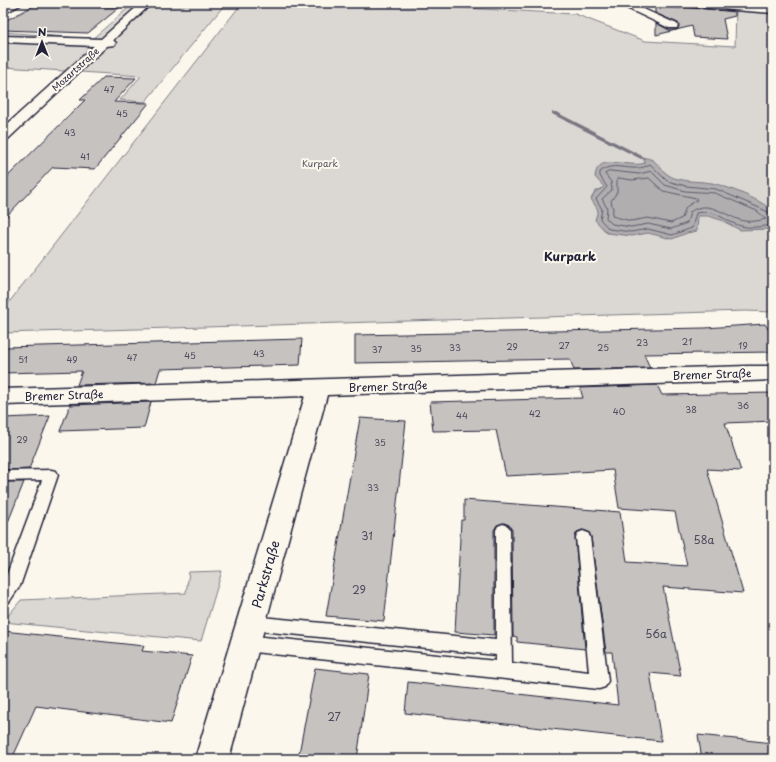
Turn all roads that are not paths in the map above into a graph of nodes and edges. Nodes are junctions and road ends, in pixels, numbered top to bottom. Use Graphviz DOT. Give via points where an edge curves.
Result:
graph roads {
  1 [pos="19,3"];
  2 [pos="147,3"];
  3 [pos="621,3"];
  4 [pos="682,3"];
  5 [pos="703,4"];
  6 [pos="773,10"];
  7 [pos="3,11"];
  8 [pos="673,26"];
  9 [pos="3,39"];
  10 [pos="109,43"];
  11 [pos="3,136"];
  12 [pos="773,374"];
  13 [pos="318,388"];
  14 [pos="3,397"];
  15 [pos="3,476"];
  16 [pos="503,530"];
  17 [pos="584,537"];
  18 [pos="3,597"];
  19 [pos="248,633"];
  20 [pos="504,648"];
  21 [pos="504,670"];
  22 [pos="212,759"];
  1 -- 7 [label="street"];
  2 -- 10 [label="street, Mozartstraße"];
  3 -- 8 [label="street"];
  4 -- 5 [label="street"];
  5 -- 6 [label="street"];
  9 -- 10 [label="street"];
  10 -- 11 [label="street, Mozartstraße"];
  12 -- 13 [label="street, Bremer Straße" via="740,373"];
  13 -- 14 [label="street, Bremer Straße"];
  13 -- 19 [label="street, Parkstraße"];
  15 -- 18 [label="lane" via="51,475 12,586"];
  16 -- 20 [label="lane"];
  17 -- 21 [label="lane" via="599,681"];
  19 -- 20 [label="lane"];
  19 -- 21 [label="lane"];
  19 -- 22 [label="street, Parkstraße"];
  20 -- 21 [label="lane"];
}
